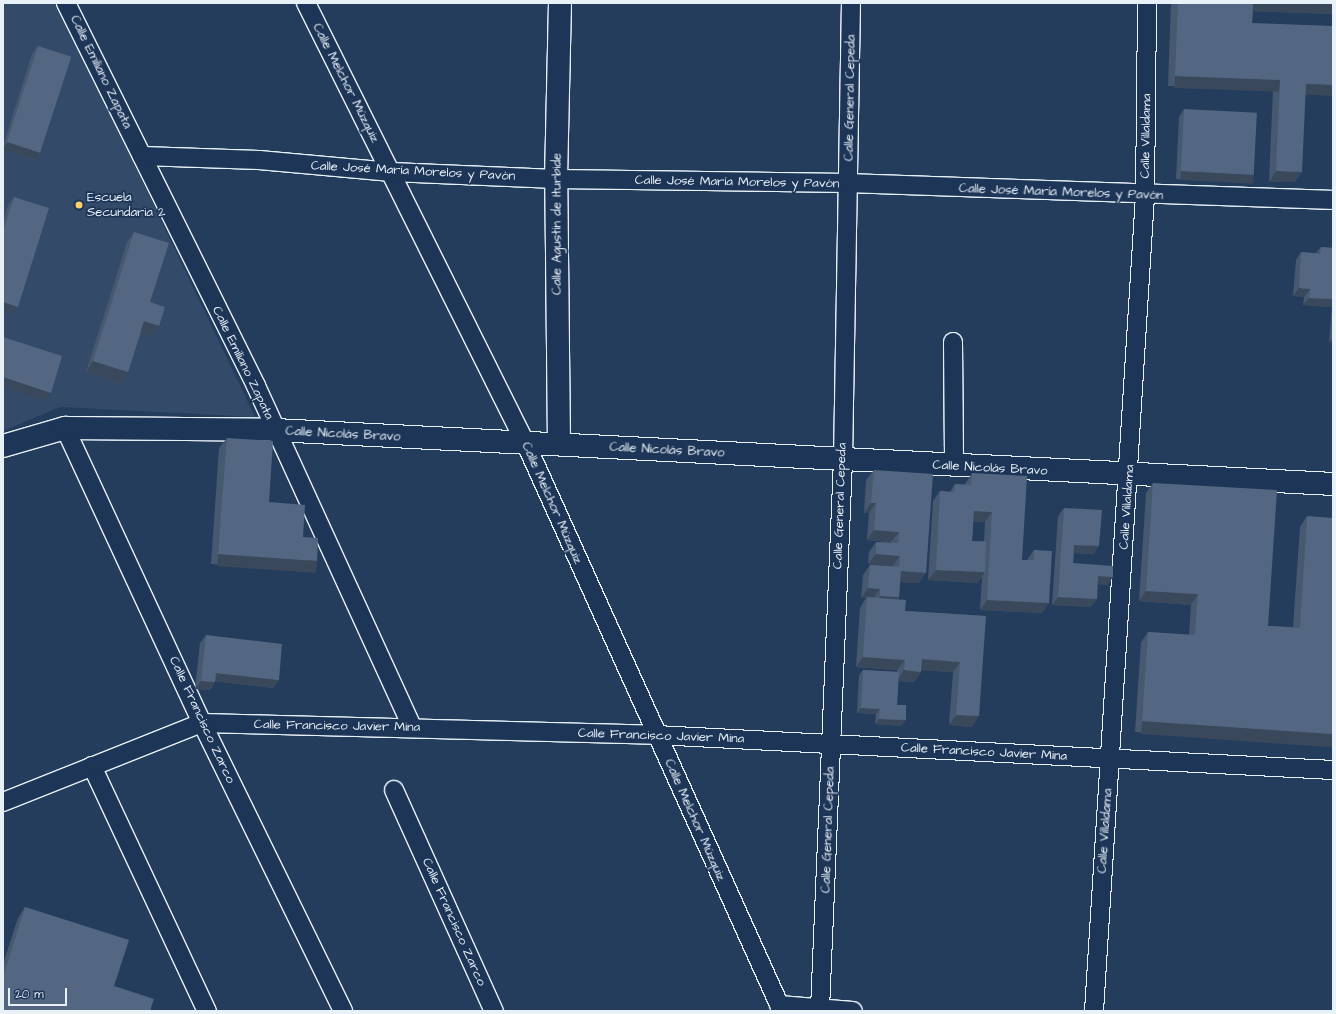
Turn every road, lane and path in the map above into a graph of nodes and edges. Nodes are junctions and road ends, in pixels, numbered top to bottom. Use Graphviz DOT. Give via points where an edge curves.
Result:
graph roads {
  1 [pos="66,3"];
  2 [pos="306,3"];
  3 [pos="560,3"];
  4 [pos="851,3"];
  5 [pos="1147,3"];
  6 [pos="142,156"];
  7 [pos="391,172"];
  8 [pos="556,179"];
  9 [pos="848,183"];
  10 [pos="1146,196"];
  11 [pos="1333,200"];
  12 [pos="953,342"];
  13 [pos="65,428"];
  14 [pos="275,430"];
  15 [pos="526,444"];
  16 [pos="559,444"];
  17 [pos="3,446"];
  18 [pos="842,460"];
  19 [pos="954,466"];
  20 [pos="1129,474"];
  21 [pos="1333,484"];
  22 [pos="202,723"];
  23 [pos="412,727"];
  24 [pos="656,735"];
  25 [pos="831,743"];
  26 [pos="1110,759"];
  27 [pos="92,766"];
  28 [pos="1333,770"];
  29 [pos="394,790"];
  30 [pos="3,802"];
  31 [pos="780,1008"];
  32 [pos="820,1009"];
  33 [pos="207,1011"];
  34 [pos="343,1011"];
  35 [pos="494,1011"];
  36 [pos="853,1011"];
  37 [pos="1094,1011"];
  1 -- 6 [label="street, Calle Emiliano Zapata"];
  2 -- 7 [label="street, Calle Melchor Múzquiz"];
  3 -- 8 [label="street, Calle Agustín de Iturbide"];
  4 -- 9 [label="street, Calle General Cepeda"];
  5 -- 10 [label="street, Calle Villaldama"];
  6 -- 7 [label="street, Calle José María Morelos y Pavón" via="258,160"];
  6 -- 14 [label="street, Calle Emiliano Zapata"];
  7 -- 8 [label="street, Calle José María Morelos y Pavón"];
  7 -- 15 [label="street, Calle Melchor Múzquiz"];
  8 -- 9 [label="street, Calle José María Morelos y Pavón"];
  8 -- 16 [label="street, Calle Agustín de Iturbide"];
  9 -- 10 [label="street, Calle José María Morelos y Pavón"];
  9 -- 18 [label="street, Calle General Cepeda"];
  10 -- 11 [label="street, Calle José María Morelos y Pavón"];
  10 -- 20 [label="street, Calle Villaldama"];
  12 -- 19 [label="street"];
  13 -- 14 [label="street, Calle Nicolás Bravo"];
  13 -- 17 [label="street, Calle Nicolás Bravo"];
  13 -- 22 [label="street, Calle Francisco Zarco"];
  14 -- 15 [label="street, Calle Nicolás Bravo"];
  14 -- 23 [label="street, Calle Emiliano Zapata"];
  15 -- 16 [label="street, Calle Nicolás Bravo"];
  15 -- 24 [label="street, Calle Melchor Múzquiz"];
  16 -- 18 [label="street, Calle Nicolás Bravo"];
  18 -- 19 [label="street, Calle Nicolás Bravo"];
  18 -- 25 [label="street, Calle General Cepeda"];
  19 -- 20 [label="street, Calle Nicolás Bravo"];
  20 -- 21 [label="street, Calle Nicolás Bravo"];
  20 -- 26 [label="street, Calle Villaldama"];
  22 -- 23 [label="street, Calle Francisco Javier Mina"];
  22 -- 27 [label="street, Calle Francisco Javier Mina"];
  22 -- 34 [label="street, Calle Francisco Zarco"];
  23 -- 24 [label="street, Calle Francisco Javier Mina"];
  24 -- 25 [label="street, Calle Francisco Javier Mina"];
  24 -- 31 [label="street, Calle Melchor Múzquiz"];
  25 -- 26 [label="street, Calle Francisco Javier Mina"];
  25 -- 32 [label="street, Calle General Cepeda"];
  26 -- 28 [label="street, Calle Francisco Javier Mina"];
  26 -- 37 [label="street, Calle Villaldama"];
  27 -- 30 [label="street, Calle Francisco Javier Mina"];
  27 -- 33 [label="street"];
  29 -- 35 [label="street, Calle Francisco Zarco"];
  31 -- 32 [label="street"];
  32 -- 36 [label="street"];
}
